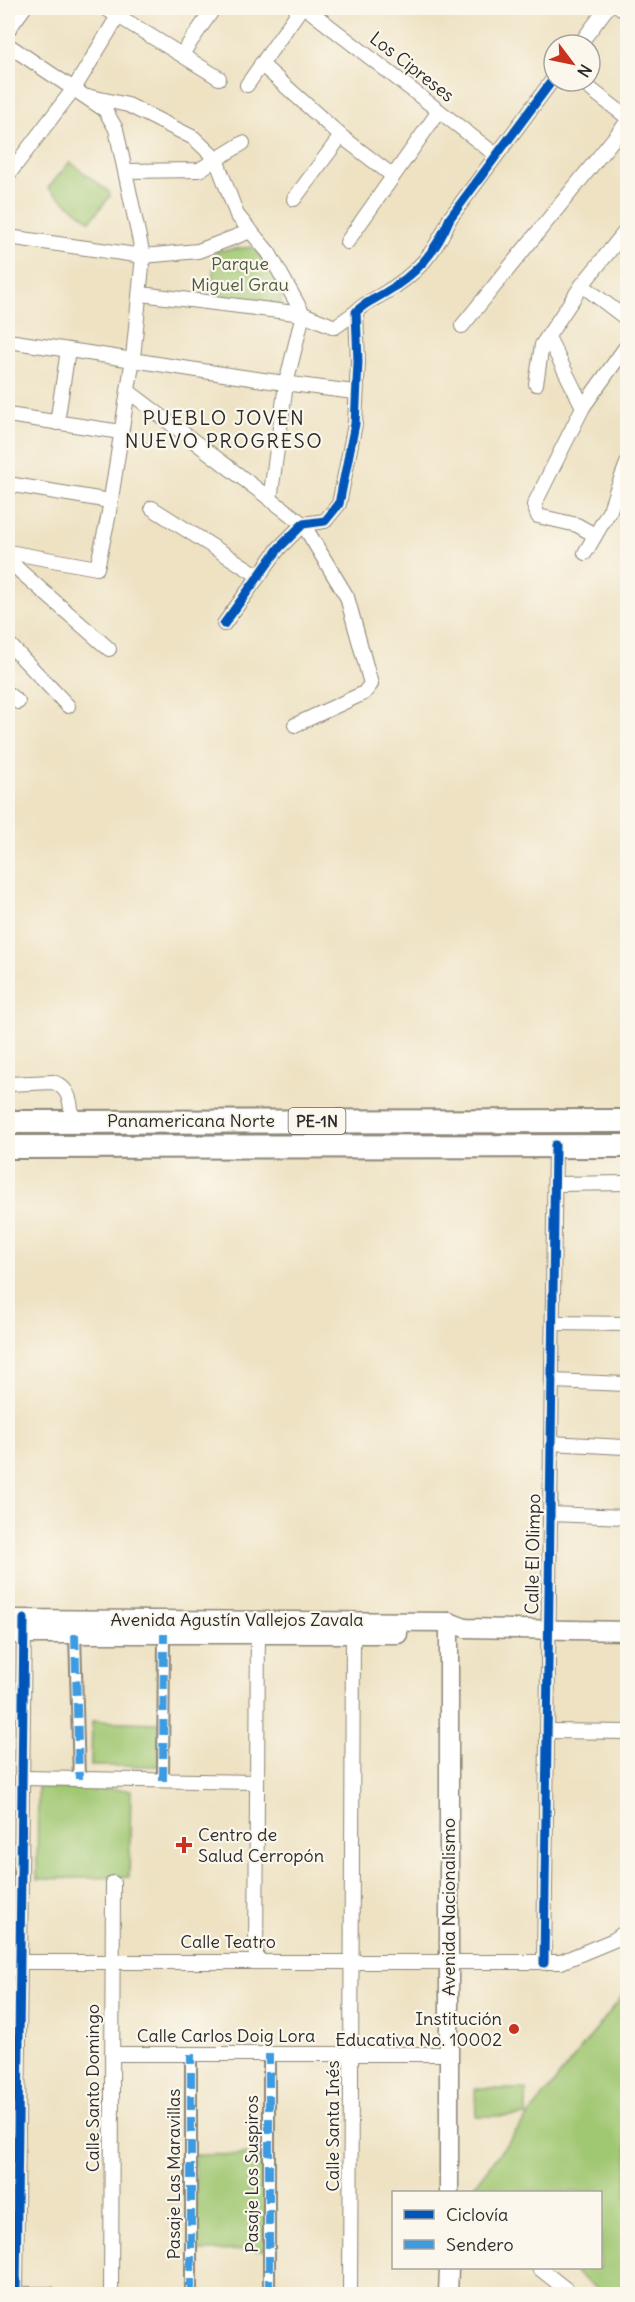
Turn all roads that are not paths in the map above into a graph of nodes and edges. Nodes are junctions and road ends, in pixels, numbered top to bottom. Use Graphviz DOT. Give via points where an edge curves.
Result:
graph roads {
  1 [pos="24,8"];
  2 [pos="105,8"];
  3 [pos="214,8"];
  4 [pos="301,8"];
  5 [pos="306,8"];
  6 [pos="607,8"];
  7 [pos="621,8"];
  8 [pos="121,12"];
  9 [pos="627,13"];
  10 [pos="8,30"];
  11 [pos="588,33"];
  12 [pos="8,45"];
  13 [pos="182,54"];
  14 [pos="261,64"];
  15 [pos="219,78"];
  16 [pos="247,85"];
  17 [pos="81,92"];
  18 [pos="543,93"];
  19 [pos="595,93"];
  20 [pos="439,111"];
  21 [pos="627,119"];
  22 [pos="341,136"];
  23 [pos="243,143"];
  24 [pos="496,155"];
  25 [pos="216,159"];
  26 [pos="125,171"];
  27 [pos="8,174"];
  28 [pos="393,176"];
  29 [pos="294,200"];
  30 [pos="627,228"];
  31 [pos="251,231"];
  32 [pos="8,237"];
  33 [pos="347,242"];
  34 [pos="143,256"];
  35 [pos="582,285"];
  36 [pos="141,294"];
  37 [pos="356,312"];
  38 [pos="303,314"];
  39 [pos="627,320"];
  40 [pos="462,326"];
  41 [pos="548,337"];
  42 [pos="8,342"];
  43 [pos="627,344"];
  44 [pos="68,350"];
  45 [pos="133,358"];
  46 [pos="286,384"];
  47 [pos="536,384"];
  48 [pos="128,391"];
  49 [pos="355,392"];
  50 [pos="583,407"];
  51 [pos="8,415"];
  52 [pos="57,423"];
  53 [pos="122,432"];
  54 [pos="627,461"];
  55 [pos="8,484"];
  56 [pos="622,492"];
  57 [pos="270,500"];
  58 [pos="110,501"];
  59 [pos="152,508"];
  60 [pos="303,524"];
  61 [pos="593,534"];
  62 [pos="8,552"];
  63 [pos="585,553"];
  64 [pos="259,576"];
  65 [pos="224,624"];
  66 [pos="8,643"];
  67 [pos="109,649"];
  68 [pos="68,706"];
  69 [pos="295,726"];
  70 [pos="8,1084"];
  71 [pos="627,1120"];
  72 [pos="8,1122"];
  73 [pos="72,1122"];
  74 [pos="555,1145"];
  75 [pos="627,1146"];
  76 [pos="8,1147"];
  77 [pos="627,1183"];
  78 [pos="555,1184"];
  79 [pos="553,1323"];
  80 [pos="627,1324"];
  81 [pos="552,1381"];
  82 [pos="626,1384"];
  83 [pos="551,1443"];
  84 [pos="624,1447"];
  85 [pos="550,1514"];
  86 [pos="625,1517"];
  87 [pos="16,1627"];
  88 [pos="258,1627"];
  89 [pos="454,1628"];
  90 [pos="549,1629"];
  91 [pos="627,1631"];
  92 [pos="75,1634"];
  93 [pos="164,1634"];
  94 [pos="353,1634"];
  95 [pos="548,1731"];
  96 [pos="627,1732"];
  97 [pos="22,1778"];
  98 [pos="79,1779"];
  99 [pos="163,1781"];
  100 [pos="256,1782"];
  101 [pos="113,1883"];
  102 [pos="627,1930"];
  103 [pos="112,1960"];
  104 [pos="14,1961"];
  105 [pos="256,1961"];
  106 [pos="351,1961"];
  107 [pos="449,1962"];
  108 [pos="544,1963"];
  109 [pos="112,2054"];
  110 [pos="191,2054"];
  111 [pos="269,2054"];
  112 [pos="449,2054"];
  113 [pos="351,2055"];
  114 [pos="13,2059"];
  115 [pos="12,2151"];
  116 [pos="449,2191"];
  117 [pos="448,2269"];
  118 [pos="540,2269"];
  119 [pos="15,2294"];
  120 [pos="50,2295"];
  121 [pos="111,2295"];
  122 [pos="191,2295"];
  123 [pos="269,2295"];
  124 [pos="350,2295"];
  125 [pos="448,2295"];
  126 [pos="572,2295"];
  1 -- 10 [label="street"];
  2 -- 8 [label="street"];
  3 -- 13 [label="street"];
  4 -- 14 [label="street"];
  5 -- 20 [label="street, Los Cipreses"];
  6 -- 11 [label="street"];
  7 -- 9 [label="street"];
  8 -- 13 [label="street"];
  8 -- 17 [label="street"];
  12 -- 17 [label="street"];
  13 -- 15 [label="street"];
  14 -- 16 [label="street"];
  14 -- 22 [label="street"];
  17 -- 25 [label="street" via="128,105 194,138"];
  17 -- 26 [label="street" via="105,110 116,129"];
  17 -- 27 [label="street"];
  18 -- 24 [label="street"];
  19 -- 21 [label="street"];
  20 -- 24 [label="street, Los Cipreses"];
  20 -- 28 [label="street"];
  21 -- 40 [label="street"];
  22 -- 28 [label="street"];
  22 -- 29 [label="street"];
  23 -- 25 [label="street"];
  24 -- 37 [label="street" via="450,218 425,263 408,278 363,303"];
  25 -- 26 [label="street" via="199,170"];
  25 -- 31 [label="street" via="237,214"];
  26 -- 34 [label="street"];
  28 -- 33 [label="street"];
  30 -- 35 [label="street"];
  31 -- 34 [label="street" via="198,251"];
  31 -- 38 [label="street" via="269,253"];
  32 -- 34 [label="street"];
  34 -- 36 [label="street"];
  35 -- 39 [label="street"];
  35 -- 41 [label="street"];
  36 -- 38 [label="street"];
  36 -- 45 [label="street"];
  37 -- 38 [label="street" via="335,327"];
  37 -- 49 [label="street"];
  38 -- 46 [label="street"];
  41 -- 47 [label="street" via="542,345"];
  41 -- 50 [label="street"];
  42 -- 44 [label="street"];
  43 -- 50 [label="street"];
  44 -- 45 [label="street"];
  44 -- 52 [label="street"];
  45 -- 46 [label="street"];
  45 -- 48 [label="street"];
  46 -- 49 [label="street"];
  46 -- 57 [label="street"];
  48 -- 53 [label="street"];
  48 -- 57 [label="street"];
  49 -- 60 [label="street" via="355,424 339,504 325,521"];
  50 -- 61 [label="street" via="534,509 538,516 577,525"];
  51 -- 52 [label="street"];
  52 -- 53 [label="street"];
  53 -- 58 [label="street"];
  54 -- 56 [label="street"];
  55 -- 58 [label="street"];
  56 -- 61 [label="street"];
  57 -- 60 [label="street"];
  58 -- 62 [label="street" via="97,568"];
  59 -- 64 [label="street"];
  60 -- 64 [label="street"];
  60 -- 69 [label="street" via="347,597 371,684 364,693"];
  61 -- 63 [label="street"];
  62 -- 67 [label="street" via="10,561 21,572"];
  64 -- 65 [label="street"];
  66 -- 68 [label="street"];
  70 -- 73 [label="street" via="60,1084 69,1095"];
  71 -- 73 [label="highway, Panamericana Norte / PE-1N"];
  72 -- 73 [label="highway, Panamericana Norte / PE-1N"];
  74 -- 75 [label="highway, Panamericana Norte / PE-1N"];
  74 -- 76 [label="highway, Panamericana Norte / PE-1N"];
  74 -- 78 [label="street, Calle El Olimpo"];
  77 -- 78 [label="street"];
  78 -- 79 [label="street, Calle El Olimpo"];
  79 -- 80 [label="street"];
  79 -- 81 [label="street, Calle El Olimpo"];
  81 -- 82 [label="street"];
  81 -- 83 [label="street, Calle El Olimpo"];
  83 -- 84 [label="street"];
  83 -- 85 [label="street, Calle El Olimpo"];
  85 -- 86 [label="street"];
  85 -- 90 [label="street, Calle El Olimpo"];
  87 -- 88 [label="street, Avenida Agustín Vallejos Zavala"];
  87 -- 92 [label="street, Avenida Agustín Vallejos Zavala"];
  87 -- 97 [label="street"];
  88 -- 89 [label="street, Avenida Agustín Vallejos Zavala"];
  88 -- 93 [label="street, Avenida Agustín Vallejos Zavala"];
  88 -- 94 [label="street, Avenida Agustín Vallejos Zavala"];
  88 -- 100 [label="street"];
  89 -- 90 [label="street, Avenida Agustín Vallejos Zavala"];
  89 -- 94 [label="street, Avenida Agustín Vallejos Zavala"];
  89 -- 107 [label="street, Avenida Nacionalismo"];
  90 -- 91 [label="street, Avenida Agustín Vallejos Zavala"];
  90 -- 95 [label="street, Calle El Olimpo"];
  92 -- 93 [label="street, Avenida Agustín Vallejos Zavala"];
  92 -- 98 [label="street"];
  93 -- 99 [label="street"];
  94 -- 106 [label="street, Calle Santa Inés"];
  95 -- 96 [label="street"];
  95 -- 108 [label="street, Calle El Olimpo"];
  97 -- 98 [label="street"];
  97 -- 104 [label="street"];
  98 -- 99 [label="street"];
  99 -- 100 [label="street"];
  100 -- 105 [label="street"];
  101 -- 103 [label="street, Calle Santo Domingo"];
  102 -- 108 [label="street, Calle Teatro" via="614,1940 561,1962"];
  103 -- 104 [label="street, Calle Teatro"];
  103 -- 105 [label="street, Calle Teatro"];
  103 -- 109 [label="street, Calle Santo Domingo"];
  104 -- 114 [label="street"];
  105 -- 106 [label="street, Calle Teatro"];
  106 -- 107 [label="street, Calle Teatro"];
  106 -- 113 [label="street, Calle Santa Inés"];
  107 -- 108 [label="street, Calle Teatro"];
  107 -- 112 [label="street, Avenida Nacionalismo"];
  109 -- 110 [label="street, Calle Carlos Doig Lora"];
  109 -- 121 [label="street, Calle Santo Domingo"];
  110 -- 111 [label="street, Calle Carlos Doig Lora"];
  110 -- 122 [label="street, Pasaje Las Maravillas"];
  111 -- 113 [label="street, Calle Carlos Doig Lora"];
  111 -- 123 [label="street, Pasaje Los Suspiros"];
  112 -- 113 [label="street, Calle Carlos Doig Lora"];
  112 -- 116 [label="street, Avenida Nacionalismo"];
  113 -- 124 [label="street, Calle Santa Inés"];
  114 -- 115 [label="street"];
  115 -- 119 [label="street"];
  117 -- 125 [label="street"];
  118 -- 126 [label="street"];
  119 -- 120 [label="street"];
}
